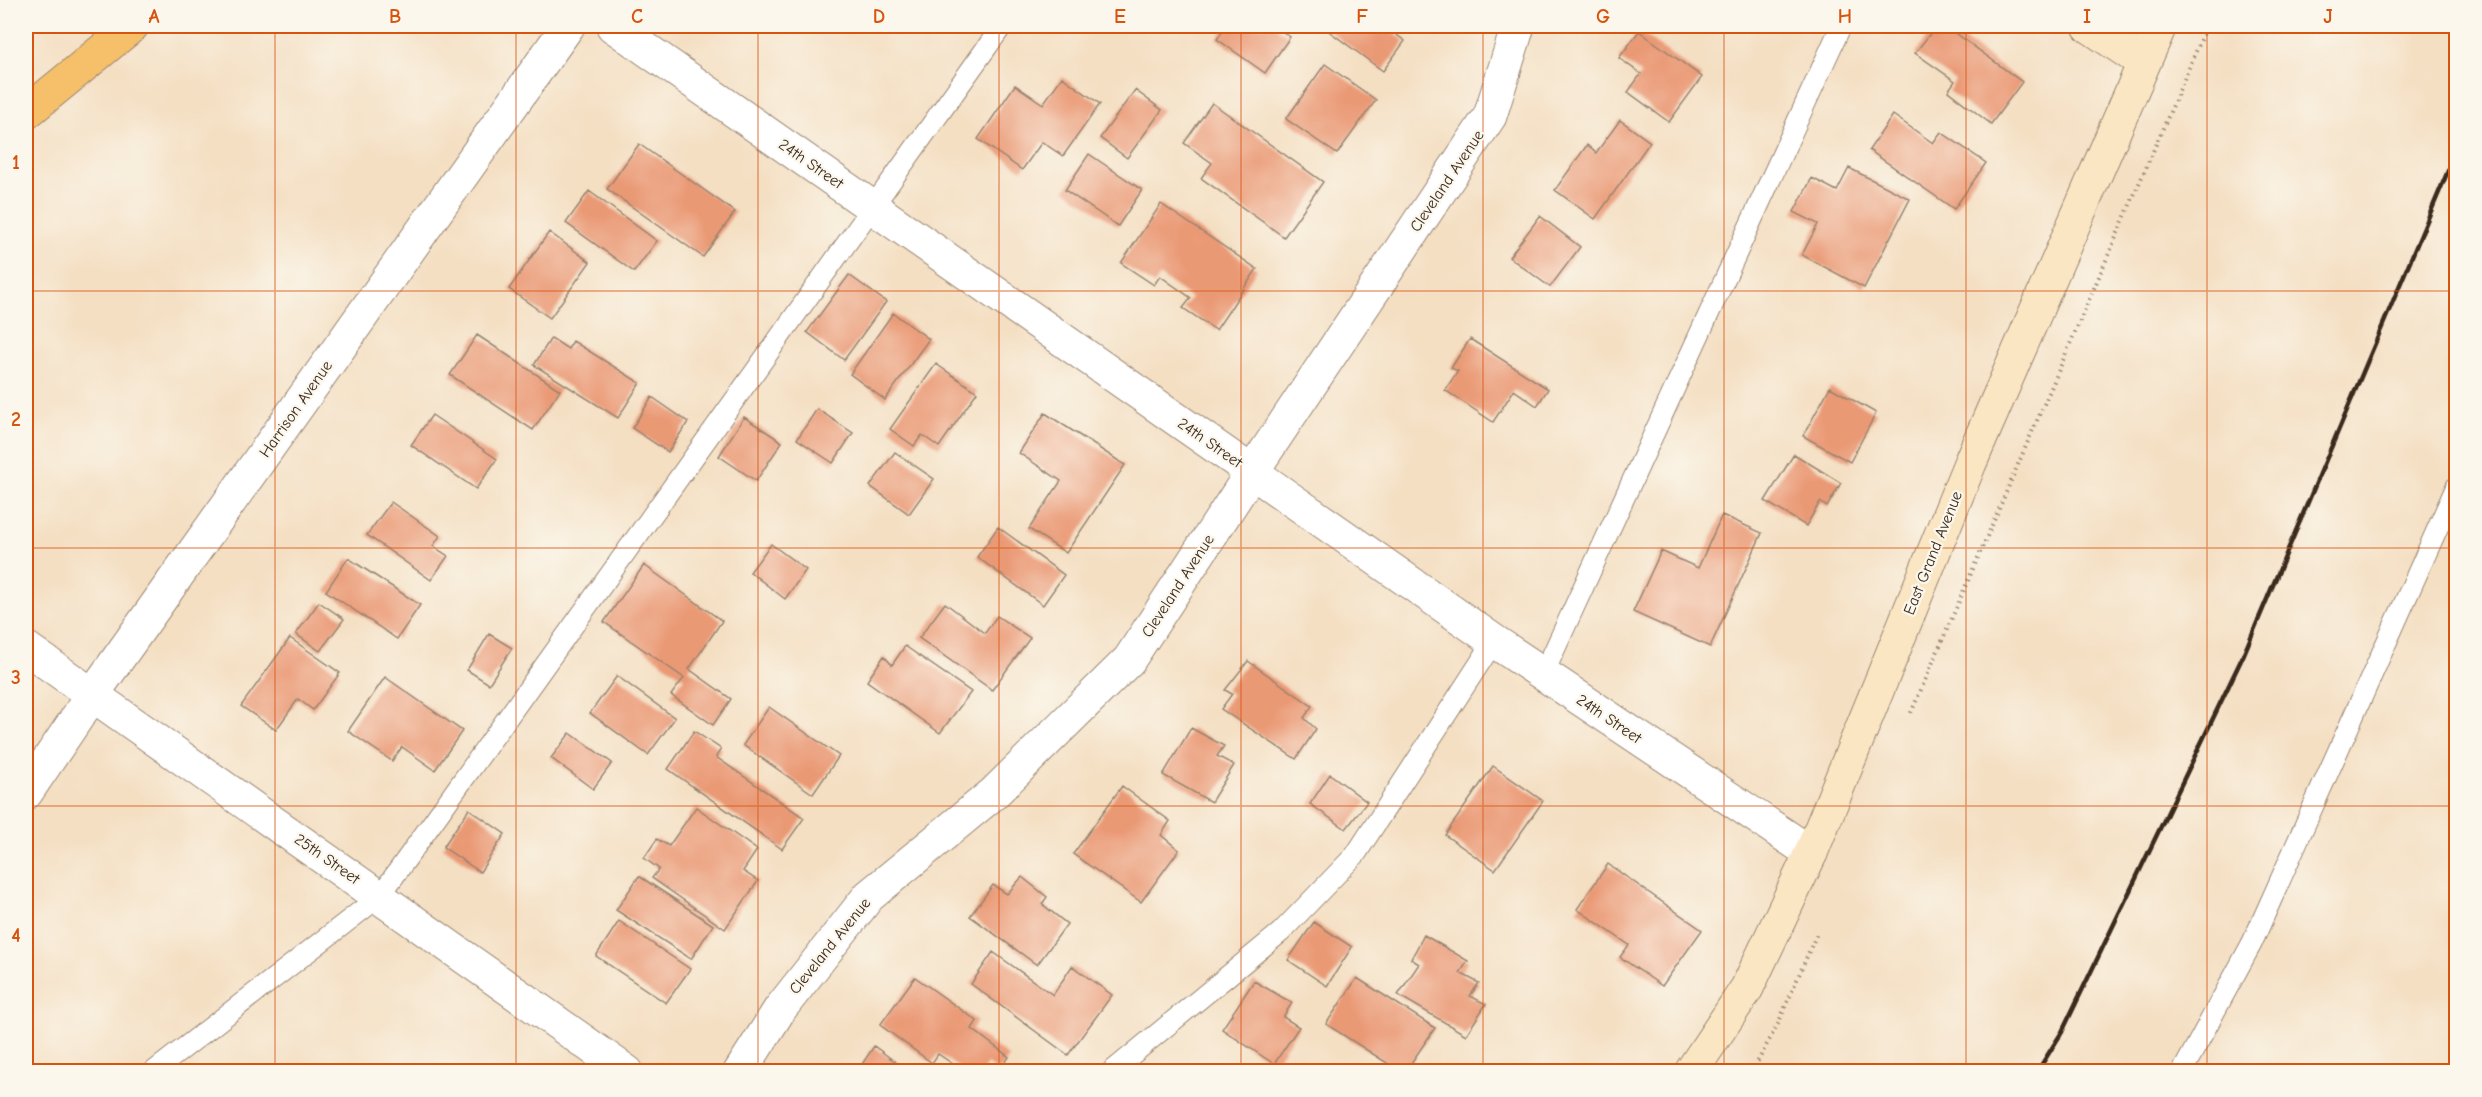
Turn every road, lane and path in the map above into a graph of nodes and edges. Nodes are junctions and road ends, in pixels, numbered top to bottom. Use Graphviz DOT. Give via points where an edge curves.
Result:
graph roads {
  1 [pos="132,26"];
  2 [pos="568,26"];
  3 [pos="613,26"];
  4 [pos="1002,26"];
  5 [pos="1518,26"];
  6 [pos="1841,26"];
  7 [pos="2089,26"];
  8 [pos="2160,26"];
  9 [pos="2207,26"];
  10 [pos="2144,63"];
  11 [pos="76,72"];
  12 [pos="26,114"];
  13 [pos="26,137"];
  14 [pos="872,206"];
  15 [pos="1252,472"];
  16 [pos="2457,487"];
  17 [pos="1494,641"];
  18 [pos="26,648"];
  19 [pos="1543,675"];
  20 [pos="93,694"];
  21 [pos="1910,716"];
  22 [pos="26,793"];
  23 [pos="1810,853"];
  24 [pos="380,896"];
  25 [pos="1820,925"];
  26 [pos="153,1071"];
  27 [pos="627,1071"];
  28 [pos="740,1071"];
  29 [pos="1112,1071"];
  30 [pos="1691,1071"];
  31 [pos="1752,1071"];
  32 [pos="2182,1071"];
  1 -- 11 [label="highway"];
  2 -- 20 [label="street, Harrison Avenue"];
  3 -- 14 [label="street, 24th Street"];
  4 -- 14 [label="lane"];
  5 -- 15 [label="street, Cleveland Avenue" via="1490,116"];
  6 -- 19 [label="lane"];
  7 -- 10 [label="main road"];
  8 -- 10 [label="main road, East Grand Avenue"];
  9 -- 21 [label="path"];
  10 -- 23 [label="main road, East Grand Avenue" via="1970,463"];
  11 -- 12 [label="highway"];
  11 -- 13 [label="highway"];
  14 -- 15 [label="street, 24th Street"];
  14 -- 24 [label="lane"];
  15 -- 17 [label="street, 24th Street"];
  15 -- 28 [label="street, Cleveland Avenue" via="1130,660 994,793 869,896 780,1009"];
  16 -- 32 [label="lane" via="2252,943"];
  17 -- 19 [label="street, 24th Street"];
  17 -- 29 [label="lane" via="1356,854 1281,932"];
  18 -- 20 [label="street, 25th Street"];
  19 -- 23 [label="street, 24th Street"];
  20 -- 22 [label="street, Harrison Avenue"];
  20 -- 24 [label="street, 25th Street"];
  23 -- 30 [label="main road, East Grand Avenue" via="1748,988"];
  24 -- 26 [label="lane"];
  24 -- 27 [label="street, 25th Street"];
  25 -- 31 [label="path" via="1778,1024"];
}
